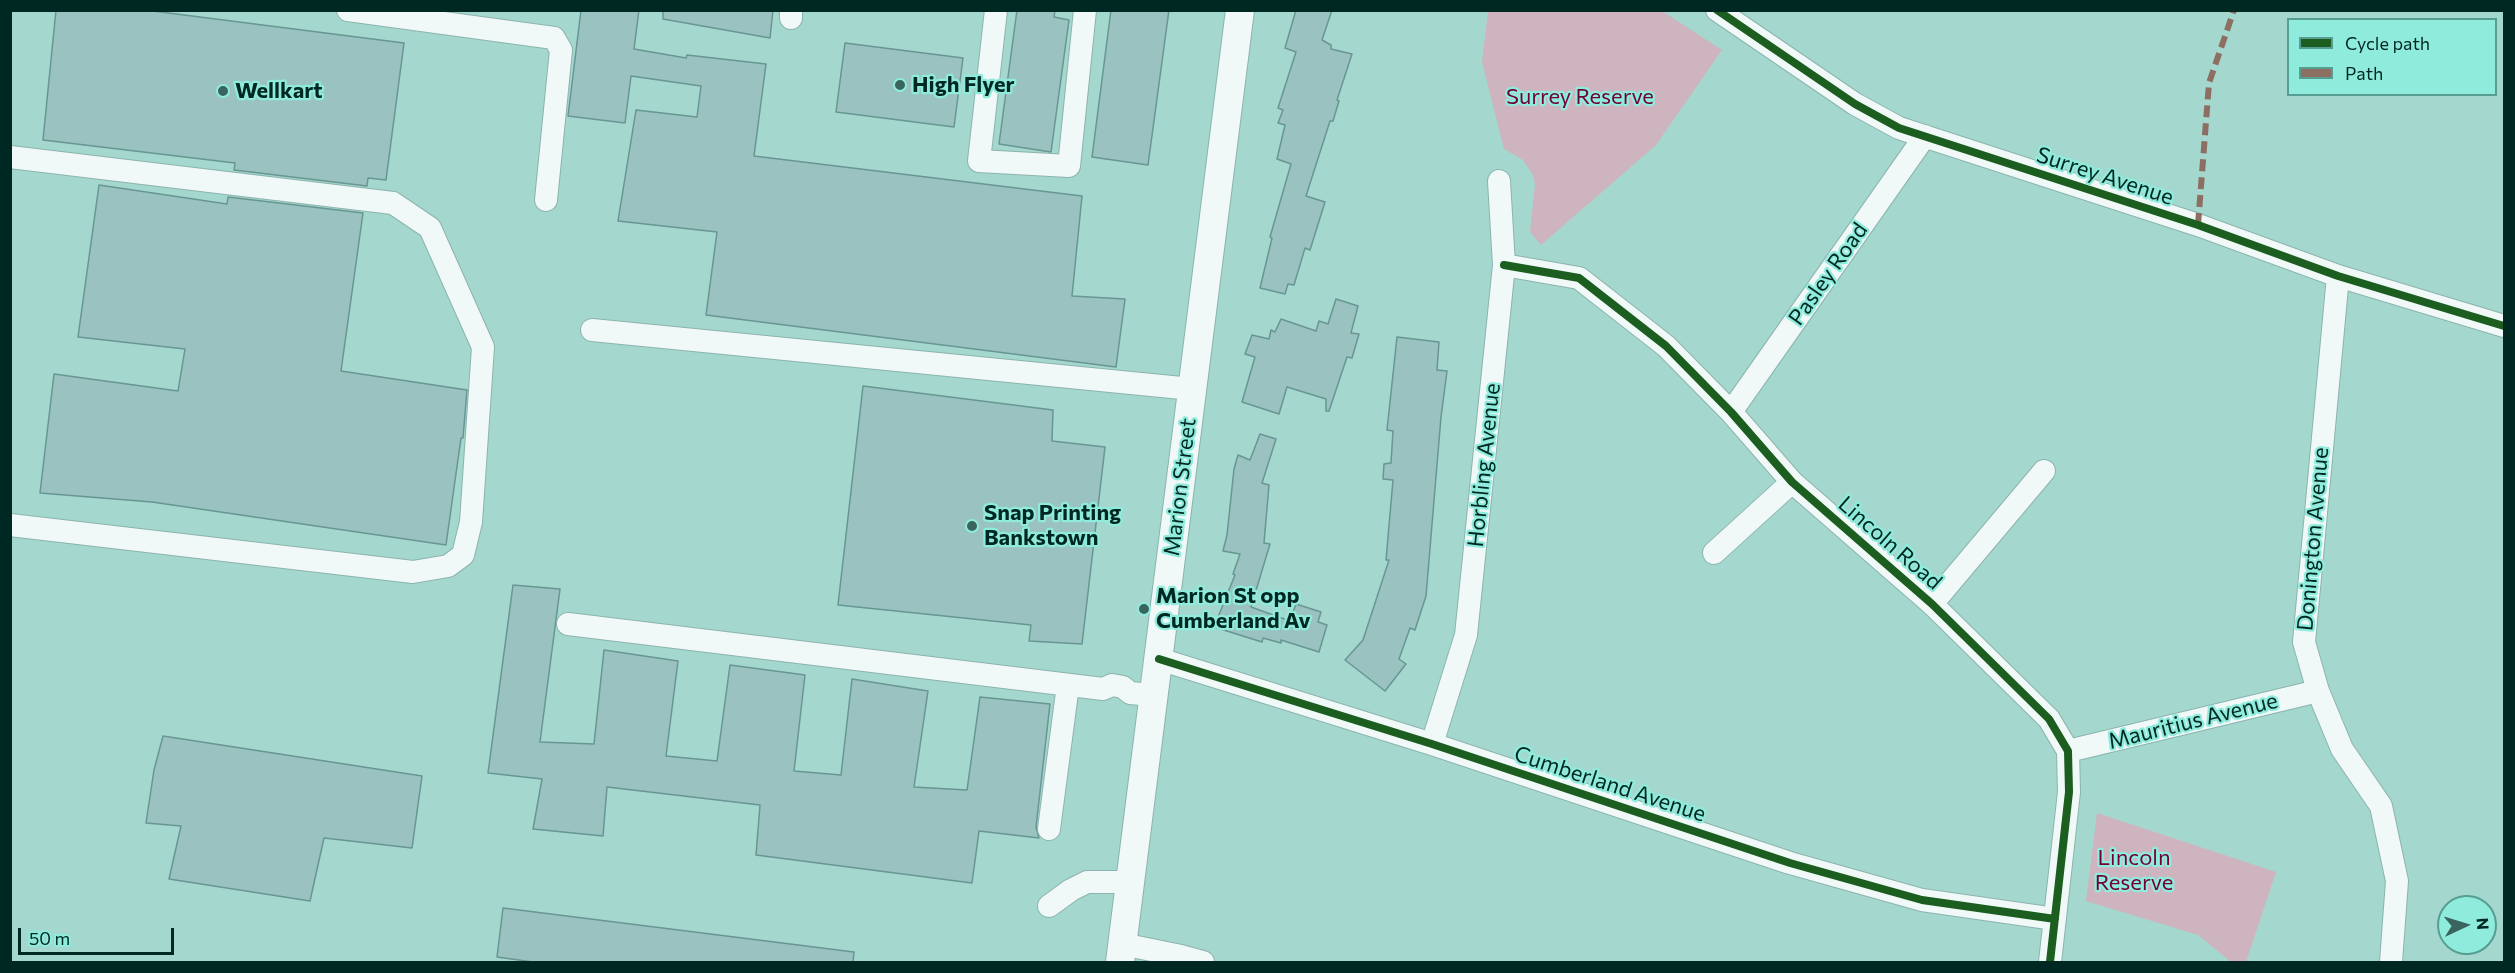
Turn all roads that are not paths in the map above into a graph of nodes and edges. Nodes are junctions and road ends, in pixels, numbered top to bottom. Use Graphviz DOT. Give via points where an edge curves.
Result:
graph roads {
  1 [pos="348,10"];
  2 [pos="996,10"];
  3 [pos="1085,10"];
  4 [pos="1239,10"];
  5 [pos="1717,10"];
  6 [pos="1925,136"];
  7 [pos="10,157"];
  8 [pos="1498,181"];
  9 [pos="546,201"];
  10 [pos="1504,265"];
  11 [pos="2338,276"];
  12 [pos="2505,326"];
  13 [pos="592,330"];
  14 [pos="1192,389"];
  15 [pos="1731,412"];
  16 [pos="2044,471"];
  17 [pos="1792,482"];
  18 [pos="10,525"];
  19 [pos="1714,553"];
  20 [pos="1932,604"];
  21 [pos="568,624"];
  22 [pos="1159,659"];
  23 [pos="1068,685"];
  24 [pos="2318,691"];
  25 [pos="1142,694"];
  26 [pos="1432,744"];
  27 [pos="2068,751"];
  28 [pos="1049,829"];
  29 [pos="1129,882"];
  30 [pos="1049,906"];
  31 [pos="2055,919"];
  32 [pos="1121,953"];
  33 [pos="1203,963"];
  34 [pos="2050,963"];
  35 [pos="2391,963"];
  1 -- 9 [label="street" via="554,38 561,50"];
  2 -- 3 [label="street" via="979,161 1069,166"];
  4 -- 14 [label="main road, Marion Street"];
  5 -- 6 [label="street, Surrey Avenue" via="1855,104 1899,128"];
  6 -- 11 [label="street, Surrey Avenue" via="2198,225"];
  6 -- 15 [label="street, Pasley Road"];
  7 -- 18 [label="street" via="393,203 430,228 483,347 471,522 463,555 448,566 413,572"];
  8 -- 10 [label="street, Horbling Avenue"];
  10 -- 15 [label="street, Lincoln Road" via="1579,278 1666,346"];
  10 -- 26 [label="street, Horbling Avenue" via="1466,635"];
  11 -- 12 [label="street, Surrey Avenue"];
  11 -- 24 [label="street, Donington Avenue" via="2304,642"];
  13 -- 14 [label="street"];
  14 -- 22 [label="main road, Marion Street"];
  15 -- 17 [label="street, Lincoln Road"];
  16 -- 20 [label="street"];
  17 -- 19 [label="street"];
  17 -- 20 [label="street, Lincoln Road"];
  20 -- 27 [label="street, Lincoln Road" via="2049,719"];
  21 -- 23 [label="street"];
  22 -- 25 [label="main road, Marion Street"];
  22 -- 26 [label="street, Cumberland Avenue"];
  23 -- 25 [label="street" via="1103,689 1112,685"];
  23 -- 28 [label="street"];
  24 -- 27 [label="street, Mauritius Avenue"];
  24 -- 35 [label="street, Donington Avenue" via="2342,749 2381,806 2397,881"];
  25 -- 29 [label="main road, Marion Street"];
  26 -- 31 [label="street, Cumberland Avenue" via="1790,863 1922,900"];
  27 -- 31 [label="street, Lincoln Road" via="2069,792"];
  29 -- 30 [label="street" via="1087,882"];
  29 -- 32 [label="main road, Marion Street"];
  31 -- 34 [label="street, Lincoln Road"];
  32 -- 33 [label="street" via="1181,956"];
}
